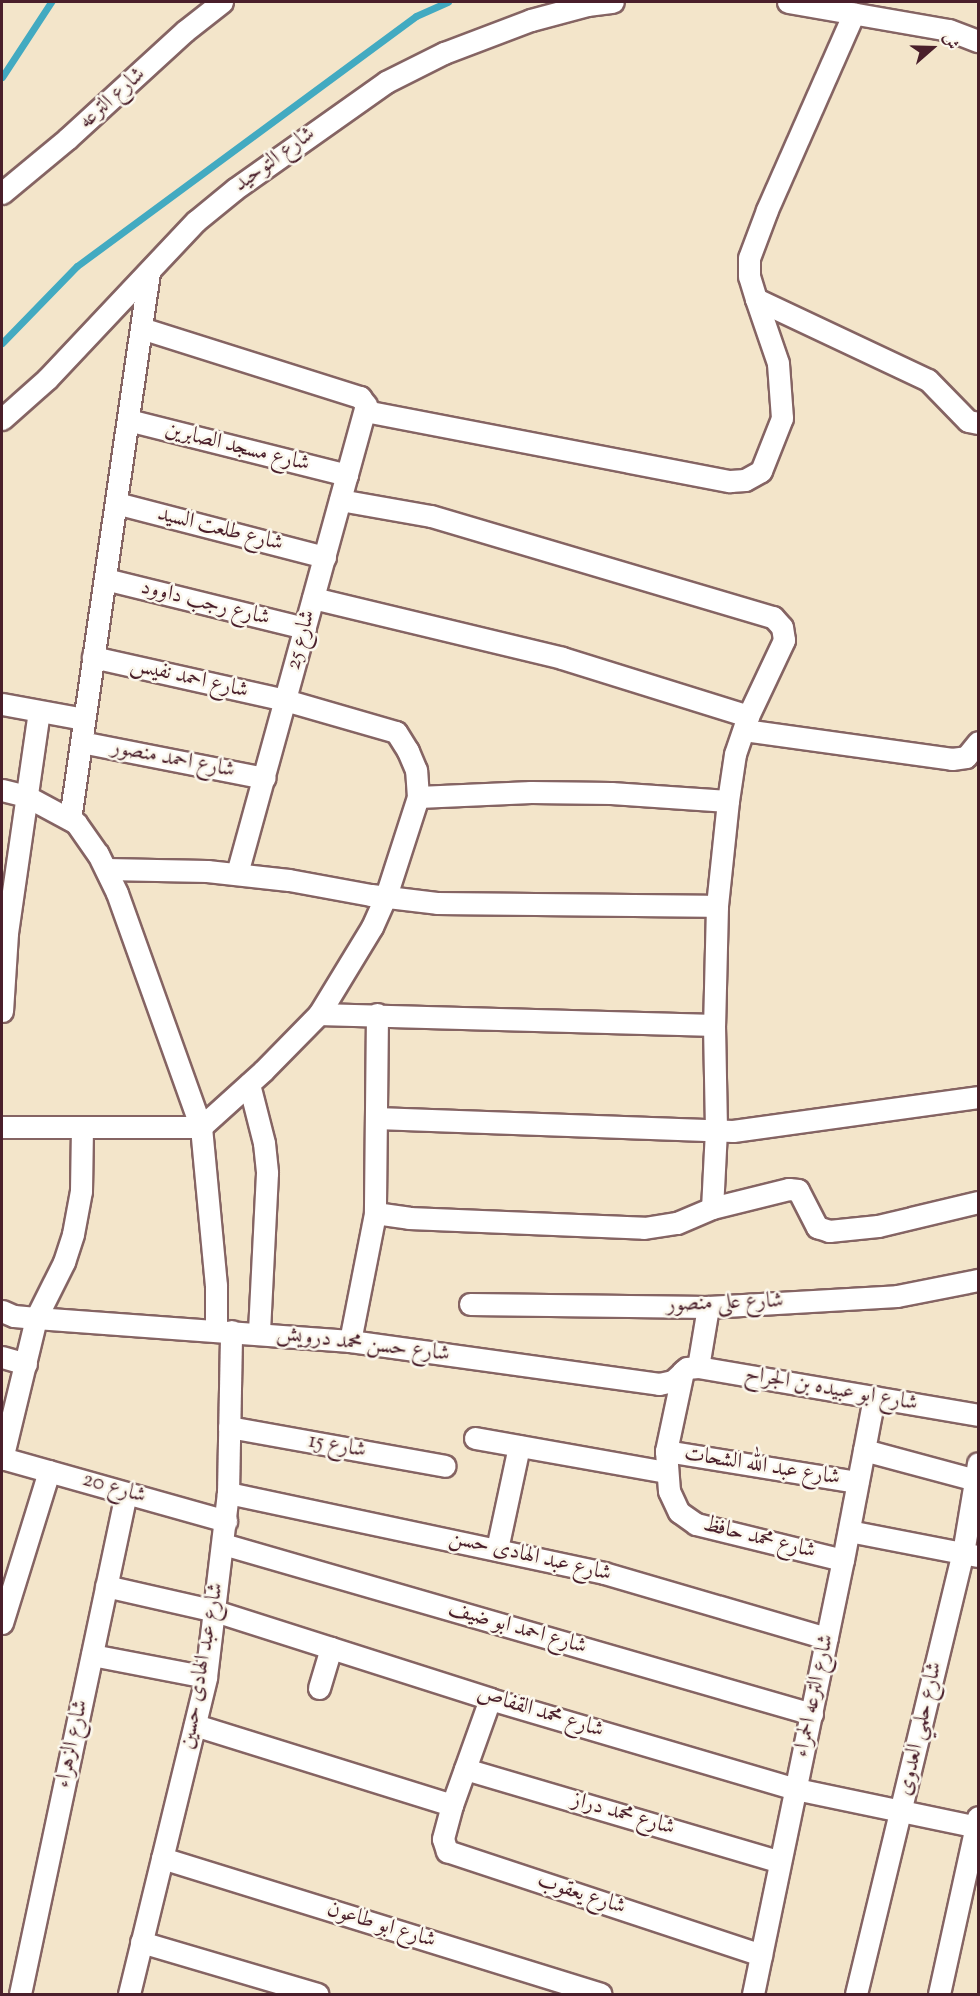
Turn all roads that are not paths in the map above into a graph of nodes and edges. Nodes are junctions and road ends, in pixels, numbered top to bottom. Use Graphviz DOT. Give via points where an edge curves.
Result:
graph roads {
  1 [pos="222,2"];
  2 [pos="613,2"];
  3 [pos="788,2"];
  4 [pos="854,13"];
  5 [pos="978,41"];
  6 [pos="2,193"];
  7 [pos="149,272"];
  8 [pos="756,299"];
  9 [pos="141,328"];
  10 [pos="365,408"];
  11 [pos="2,419"];
  12 [pos="128,420"];
  13 [pos="978,423"];
  14 [pos="347,476"];
  15 [pos="340,500"];
  16 [pos="116,503"];
  17 [pos="325,557"];
  18 [pos="105,579"];
  19 [pos="313,598"];
  20 [pos="305,628"];
  21 [pos="93,657"];
  22 [pos="285,700"];
  23 [pos="2,704"];
  24 [pos="39,711"];
  25 [pos="84,720"];
  26 [pos="746,723"];
  27 [pos="81,742"];
  28 [pos="978,742"];
  29 [pos="264,778"];
  30 [pos="2,790"];
  31 [pos="26,796"];
  32 [pos="418,797"];
  33 [pos="728,801"];
  34 [pos="70,819"];
  35 [pos="106,869"];
  36 [pos="237,874"];
  37 [pos="386,896"];
  38 [pos="717,906"];
  39 [pos="2,965"];
  40 [pos="2,1011"];
  41 [pos="319,1014"];
  42 [pos="377,1014"];
  43 [pos="714,1025"];
  44 [pos="249,1084"];
  45 [pos="978,1097"];
  46 [pos="376,1118"];
  47 [pos="82,1127"];
  48 [pos="201,1127"];
  49 [pos="2,1128"];
  50 [pos="716,1130"];
  51 [pos="978,1202"];
  52 [pos="712,1208"];
  53 [pos="375,1213"];
  54 [pos="978,1280"];
  55 [pos="470,1304"];
  56 [pos="708,1307"];
  57 [pos="2,1311"];
  58 [pos="36,1318"];
  59 [pos="224,1331"];
  60 [pos="259,1333"];
  61 [pos="350,1341"];
  62 [pos="2,1357"];
  63 [pos="26,1364"];
  64 [pos="691,1369"];
  65 [pos="874,1397"];
  66 [pos="978,1415"];
  67 [pos="229,1427"];
  68 [pos="475,1438"];
  69 [pos="519,1446"];
  70 [pos="864,1450"];
  71 [pos="2,1458"];
  72 [pos="666,1461"];
  73 [pos="445,1466"];
  74 [pos="49,1471"];
  75 [pos="977,1471"];
  76 [pos="858,1482"];
  77 [pos="126,1493"];
  78 [pos="228,1493"];
  79 [pos="226,1521"];
  80 [pos="849,1531"];
  81 [pos="223,1544"];
  82 [pos="497,1549"];
  83 [pos="971,1555"];
  84 [pos="843,1560"];
  85 [pos="106,1586"];
  86 [pos="215,1611"];
  87 [pos="2,1623"];
  88 [pos="827,1638"];
  89 [pos="331,1648"];
  90 [pos="92,1655"];
  91 [pos="206,1677"];
  92 [pos="319,1688"];
  93 [pos="490,1699"];
  94 [pos="812,1714"];
  95 [pos="195,1725"];
  96 [pos="465,1769"];
  97 [pos="796,1789"];
  98 [pos="453,1805"];
  99 [pos="901,1812"];
  100 [pos="978,1824"];
  101 [pos="162,1858"];
  102 [pos="780,1862"];
  103 [pos="141,1942"];
  104 [pos="761,1955"];
  105 [pos="20,1995"];
  106 [pos="129,1995"];
  107 [pos="318,1995"];
  108 [pos="600,1995"];
  109 [pos="753,1995"];
  110 [pos="856,1995"];
  111 [pos="939,1995"];
  1 -- 6 [label="street, شارع الترعه"];
  2 -- 7 [label="street, شارع التوحيد" via="531,20 444,53 386,82 235,189 196,221"];
  3 -- 4 [label="street"];
  4 -- 5 [label="street" via="949,30"];
  4 -- 8 [label="street" via="749,258 749,276"];
  7 -- 9 [label="street"];
  7 -- 11 [label="street, شارع التوحيد" via="47,379"];
  8 -- 10 [label="street" via="778,363 782,418 761,471 745,480 729,481"];
  8 -- 13 [label="street" via="928,380 968,421"];
  9 -- 10 [label="street" via="360,397"];
  9 -- 12 [label="street"];
  10 -- 14 [label="street, شارع 25"];
  12 -- 14 [label="street, شارع مسجد الصابرين"];
  12 -- 16 [label="street"];
  14 -- 15 [label="street, شارع 25"];
  15 -- 17 [label="street, شارع 25"];
  15 -- 26 [label="street" via="431,516 773,617 782,627 784,640"];
  16 -- 17 [label="street, شارع طلعت السيد"];
  16 -- 18 [label="street"];
  17 -- 19 [label="street, شارع 25"];
  18 -- 20 [label="street, شارع رجب داوود"];
  18 -- 21 [label="street"];
  19 -- 20 [label="street, شارع 25"];
  19 -- 26 [label="street" via="561,658"];
  20 -- 22 [label="street, شارع 25"];
  21 -- 22 [label="street, شارع احمد نفيس"];
  21 -- 25 [label="street"];
  22 -- 29 [label="street, شارع 25"];
  22 -- 32 [label="street, شارع احمد نفيس" via="396,732 416,770"];
  23 -- 24 [label="street"];
  24 -- 25 [label="street"];
  24 -- 31 [label="street"];
  25 -- 27 [label="street"];
  26 -- 28 [label="street" via="952,759 966,757"];
  26 -- 33 [label="street" via="735,754"];
  27 -- 29 [label="street, شارع احمد منصور"];
  27 -- 34 [label="street"];
  29 -- 36 [label="street, شارع 25"];
  30 -- 31 [label="street"];
  31 -- 34 [label="street"];
  31 -- 39 [label="street"];
  32 -- 33 [label="street" via="531,792"];
  32 -- 37 [label="street"];
  33 -- 38 [label="street"];
  34 -- 35 [label="street, شارع عبد الهادى حسين"];
  35 -- 36 [label="street"];
  35 -- 48 [label="street, شارع عبد الهادى حسين"];
  36 -- 37 [label="street"];
  37 -- 38 [label="street" via="495,906"];
  37 -- 41 [label="street" via="372,927"];
  38 -- 43 [label="street"];
  39 -- 40 [label="street"];
  41 -- 42 [label="street"];
  41 -- 44 [label="street"];
  42 -- 43 [label="street"];
  42 -- 46 [label="street"];
  43 -- 50 [label="street"];
  44 -- 48 [label="street"];
  44 -- 60 [label="street" via="264,1143 267,1173"];
  45 -- 50 [label="street" via="733,1131"];
  46 -- 50 [label="street"];
  46 -- 53 [label="street"];
  47 -- 48 [label="street"];
  47 -- 49 [label="street"];
  47 -- 58 [label="street" via="81,1191 73,1234 64,1262"];
  48 -- 59 [label="street, شارع عبد الهادى حسين"];
  50 -- 52 [label="street"];
  51 -- 52 [label="street" via="878,1226 829,1231 817,1227 798,1190"];
  52 -- 53 [label="street" via="677,1223 644,1228 409,1218"];
  53 -- 61 [label="street"];
  54 -- 56 [label="street, شارع على منصور" via="897,1296"];
  55 -- 56 [label="street, شارع على منصور"];
  56 -- 64 [label="street, شارع محمد حافظ"];
  57 -- 58 [label="street, شارع حسن محمد درويش"];
  58 -- 59 [label="street, شارع حسن محمد درويش"];
  58 -- 63 [label="street"];
  59 -- 60 [label="street, شارع حسن محمد درويش"];
  59 -- 67 [label="street, شارع عبد الهادى حسين"];
  60 -- 61 [label="street, شارع حسن محمد درويش"];
  61 -- 64 [label="street, شارع حسن محمد درويش" via="659,1384 673,1381"];
  62 -- 63 [label="street"];
  63 -- 71 [label="street"];
  64 -- 65 [label="street, شارع ابو عبيده بن الجراح"];
  64 -- 72 [label="street, شارع محمد حافظ"];
  65 -- 66 [label="street, شارع ابو عبيده بن الجراح"];
  65 -- 70 [label="street, شارع الترعه الحمراء"];
  67 -- 73 [label="street, شارع 15"];
  67 -- 78 [label="street, شارع عبد الهادى حسين"];
  68 -- 69 [label="street, شارع عبد الله الشحات"];
  69 -- 72 [label="street, شارع عبد الله الشحات"];
  69 -- 82 [label="street"];
  70 -- 75 [label="street"];
  70 -- 76 [label="street, شارع الترعه الحمراء"];
  71 -- 74 [label="street, شارع 20"];
  72 -- 76 [label="street, شارع عبد الله الشحات"];
  72 -- 84 [label="street, شارع محمد حافظ" via="673,1502 679,1512 696,1524"];
  74 -- 77 [label="street, شارع 20"];
  74 -- 87 [label="street"];
  75 -- 83 [label="street, شارع حلمي العدوى"];
  76 -- 80 [label="street, شارع الترعه الحمراء"];
  77 -- 79 [label="street, شارع 20"];
  77 -- 85 [label="street, شارع الزهراء"];
  78 -- 79 [label="street, شارع عبد الهادى حسين"];
  78 -- 82 [label="street, شارع عبد الهادى حسن"];
  79 -- 81 [label="street, شارع عبد الهادى حسين"];
  80 -- 83 [label="street"];
  80 -- 84 [label="street, شارع الترعه الحمراء"];
  81 -- 86 [label="street, شارع عبد الهادى حسين"];
  81 -- 94 [label="street, شارع احمد ابو ضيف"];
  82 -- 88 [label="street, شارع عبد الهادى حسن" via="636,1581"];
  83 -- 99 [label="street, شارع حلمي العدوى"];
  84 -- 88 [label="street, شارع الترعه الحمراء"];
  85 -- 86 [label="street, شارع محمد القفاص"];
  85 -- 90 [label="street, شارع الزهراء"];
  86 -- 89 [label="street, شارع محمد القفاص"];
  86 -- 91 [label="street, شارع عبد الهادى حسين"];
  88 -- 94 [label="street, شارع الترعه الحمراء"];
  89 -- 92 [label="street"];
  89 -- 93 [label="street, شارع محمد القفاص"];
  90 -- 91 [label="street"];
  90 -- 105 [label="street, شارع الزهراء"];
  91 -- 95 [label="street, شارع عبد الهادى حسين"];
  93 -- 96 [label="street"];
  93 -- 97 [label="street, شارع محمد القفاص"];
  94 -- 97 [label="street, شارع الترعه الحمراء"];
  95 -- 98 [label="street"];
  95 -- 101 [label="street, شارع عبد الهادى حسين"];
  96 -- 98 [label="street"];
  96 -- 102 [label="street, شارع محمد دراز"];
  97 -- 99 [label="street, شارع محمد القفاص"];
  97 -- 102 [label="street, شارع الترعه الحمراء"];
  98 -- 104 [label="street, شارع يعقوب" via="443,1839 447,1851"];
  99 -- 100 [label="street, شارع محمد القفاص"];
  99 -- 110 [label="street, شارع حلمي العدوى"];
  100 -- 111 [label="street"];
  101 -- 103 [label="street, شارع عبد الهادى حسين"];
  101 -- 108 [label="street, شارع ابو طاعون"];
  102 -- 104 [label="street, شارع الترعه الحمراء"];
  103 -- 106 [label="street, شارع عبد الهادى حسين"];
  103 -- 107 [label="street"];
  104 -- 109 [label="street, شارع الترعه الحمراء"];
}
